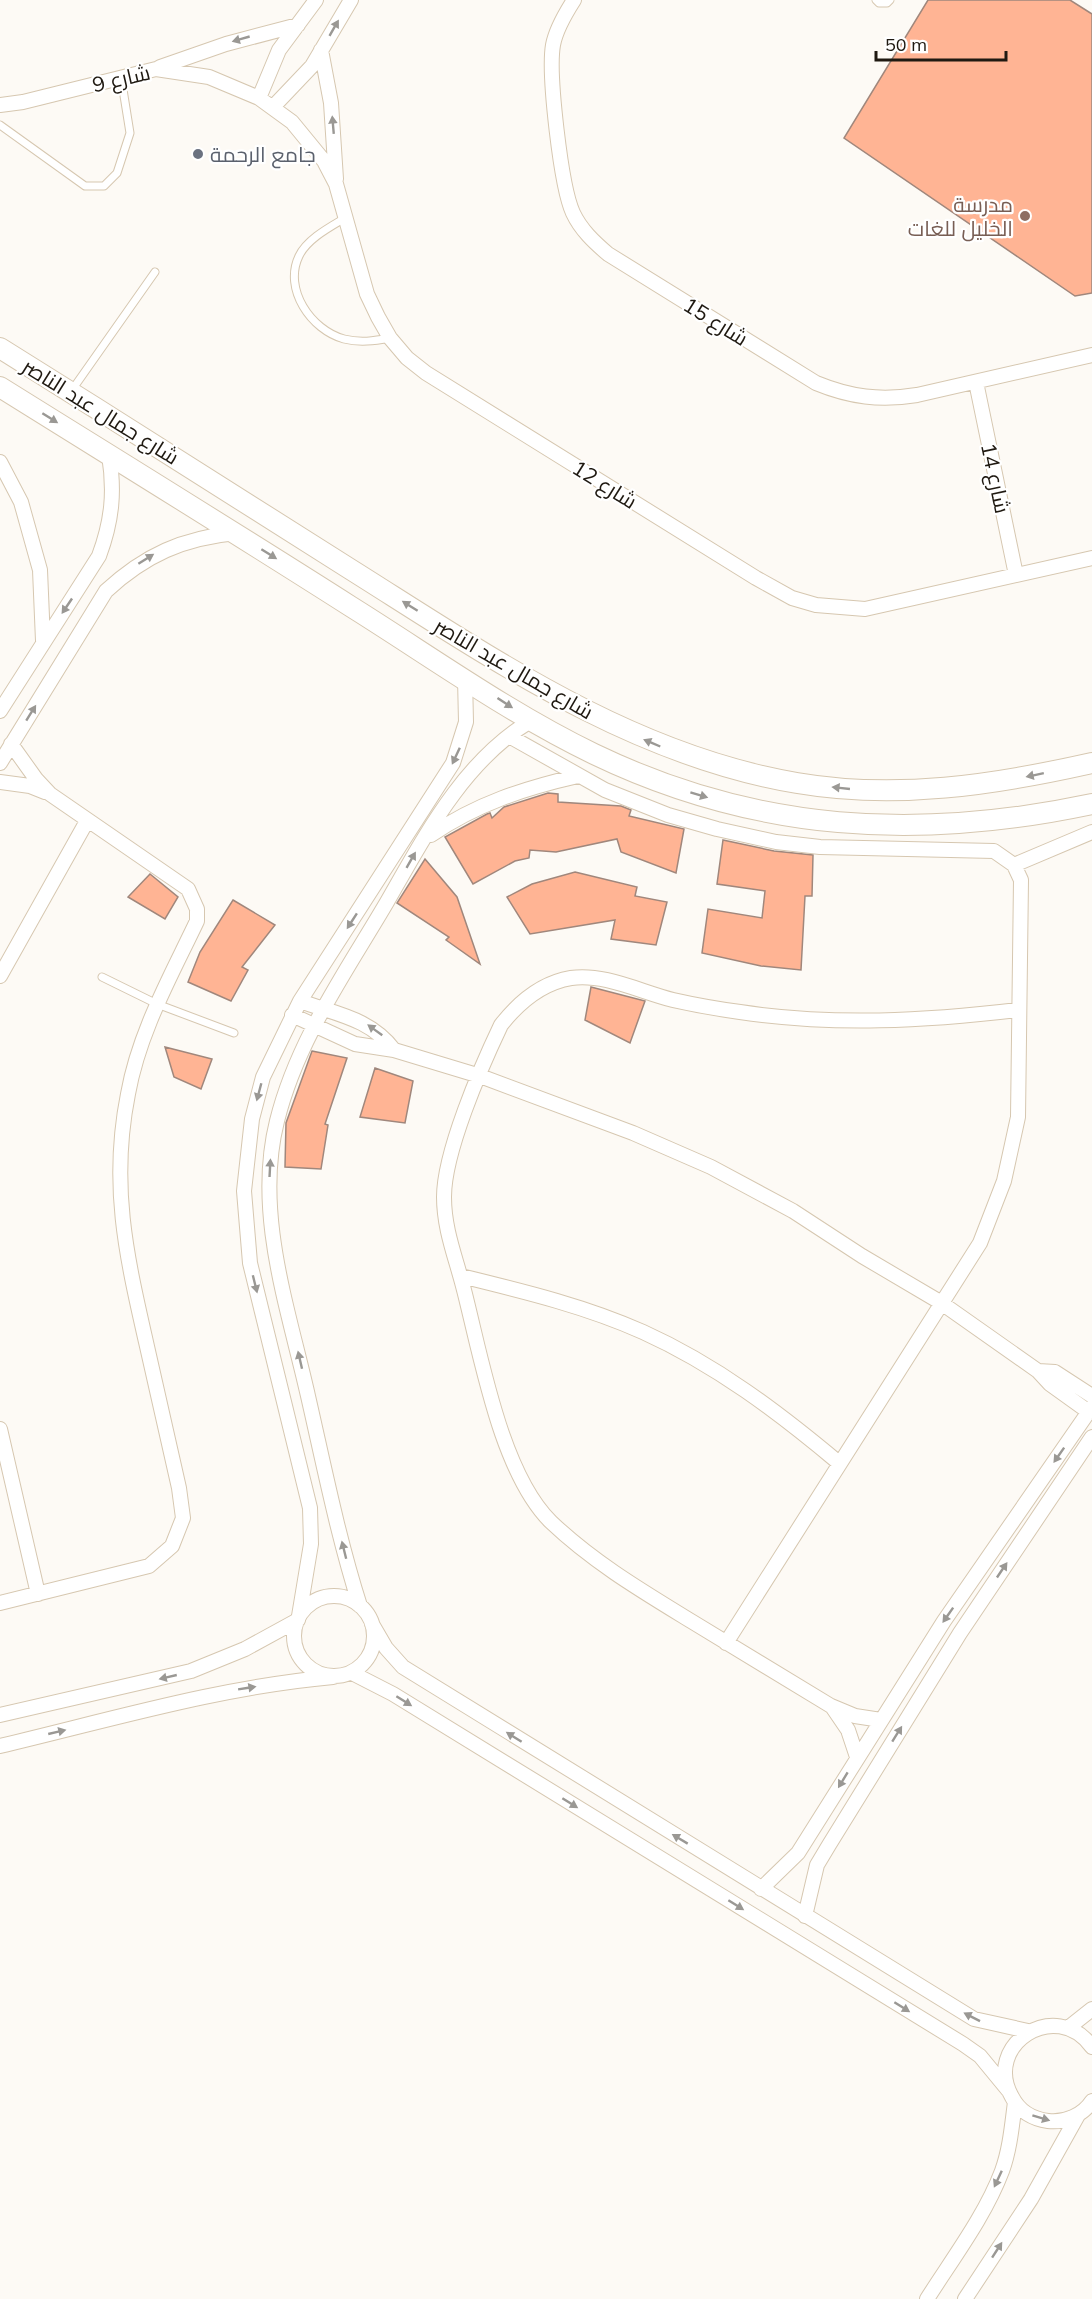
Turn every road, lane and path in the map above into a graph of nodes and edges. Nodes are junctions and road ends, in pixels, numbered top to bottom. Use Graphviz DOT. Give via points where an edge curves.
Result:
graph roads {
  1 [pos="316,0"];
  2 [pos="351,0"];
  3 [pos="574,0"];
  4 [pos="876,0"];
  5 [pos="890,0"];
  6 [pos="298,25"];
  7 [pos="321,50"];
  8 [pos="156,69"];
  9 [pos="121,77"];
  10 [pos="259,98"];
  11 [pos="0,105"];
  12 [pos="273,107"];
  13 [pos="0,125"];
  14 [pos="336,184"];
  15 [pos="345,218"];
  16 [pos="154,272"];
  17 [pos="390,338"];
  18 [pos="0,348"];
  19 [pos="1092,355"];
  20 [pos="976,382"];
  21 [pos="0,387"];
  22 [pos="70,392"];
  23 [pos="109,455"];
  24 [pos="0,462"];
  25 [pos="236,533"];
  26 [pos="1092,558"];
  27 [pos="1016,575"];
  28 [pos="86,578"];
  29 [pos="106,591"];
  30 [pos="43,641"];
  31 [pos="465,678"];
  32 [pos="0,711"];
  33 [pos="532,720"];
  34 [pos="509,736"];
  35 [pos="11,744"];
  36 [pos="0,763"];
  37 [pos="1092,763"];
  38 [pos="578,776"];
  39 [pos="441,781"];
  40 [pos="0,782"];
  41 [pos="458,791"];
  42 [pos="50,794"];
  43 [pos="1092,804"];
  44 [pos="87,821"];
  45 [pos="1092,832"];
  46 [pos="423,840"];
  47 [pos="1014,864"];
  48 [pos="0,976"];
  49 [pos="102,977"];
  50 [pos="300,1001"];
  51 [pos="157,1004"];
  52 [pos="322,1009"];
  53 [pos="1018,1010"];
  54 [pos="292,1015"];
  55 [pos="314,1024"];
  56 [pos="234,1034"];
  57 [pos="394,1050"];
  58 [pos="480,1076"];
  59 [pos="461,1276"];
  60 [pos="940,1302"];
  61 [pos="1038,1371"];
  62 [pos="1092,1396"];
  63 [pos="1090,1410"];
  64 [pos="0,1433"];
  65 [pos="1092,1437"];
  66 [pos="839,1463"];
  67 [pos="38,1594"];
  68 [pos="0,1603"];
  69 [pos="360,1606"];
  70 [pos="299,1618"];
  71 [pos="372,1624"];
  72 [pos="726,1642"];
  73 [pos="352,1673"];
  74 [pos="333,1677"];
  75 [pos="831,1706"];
  76 [pos="0,1715"];
  77 [pos="881,1720"];
  78 [pos="0,1746"];
  79 [pos="857,1757"];
  80 [pos="812,1834"];
  81 [pos="829,1845"];
  82 [pos="761,1889"];
  83 [pos="805,1916"];
  84 [pos="1092,2009"];
  85 [pos="1068,2028"];
  86 [pos="1028,2031"];
  87 [pos="1092,2047"];
  88 [pos="1011,2096"];
  89 [pos="1092,2101"];
  90 [pos="1078,2115"];
  91 [pos="927,2299"];
  92 [pos="965,2299"];
  1 -- 6 [label="street"];
  7 -- 2 [label="street, one-way"];
  3 -- 20 [label="street, شارع 15" via="559,24 552,68 564,189 573,214 588,236 608,254 816,383 840,393 891,399"];
  4 -- 5 [label="lane"];
  6 -- 8 [label="street, one-way" via="226,44"];
  6 -- 10 [label="street" via="279,50"];
  7 -- 12 [label="street" via="300,81"];
  14 -- 7 [label="street, one-way" via="332,112"];
  8 -- 9 [label="street, شارع 9"];
  8 -- 10 [label="street, شارع 9" via="209,77"];
  9 -- 11 [label="street, شارع 9"];
  9 -- 13 [label="lane" via="130,133 117,173 104,186 85,186"];
  10 -- 12 [label="street, شارع 9"];
  12 -- 14 [label="street, شارع 12" via="310,140"];
  14 -- 15 [label="street, شارع 12"];
  15 -- 17 [label="street, شارع 12" via="367,294"];
  15 -- 17 [label="lane" via="299,254 294,272 296,290 303,307 320,326 342,338 366,342"];
  16 -- 22 [label="lane"];
  17 -- 27 [label="street, شارع 12" via="426,373 792,598 816,605 865,609"];
  18 -- 22 [label="main road, شارع جمال عبد الناصر"];
  19 -- 20 [label="street, شارع 15"];
  20 -- 27 [label="street, شارع 14"];
  21 -- 23 [label="main road, شارع جمال عبد الناصر, one-way"];
  37 -- 22 [label="main road, شارع جمال عبد الناصر, one-way" via="973,786 857,790 741,772 655,744 528,681"];
  23 -- 25 [label="main road, شارع جمال عبد الناصر"];
  23 -- 28 [label="street" via="113,507 105,540"];
  24 -- 30 [label="street" via="21,502 40,570"];
  29 -- 25 [label="street, one-way" via="136,566 178,543"];
  25 -- 31 [label="main road, شارع جمال عبد الناصر, one-way"];
  26 -- 27 [label="street, شارع 12"];
  28 -- 29 [label="street"];
  28 -- 30 [label="street, one-way"];
  35 -- 29 [label="street, one-way"];
  30 -- 32 [label="street"];
  31 -- 33 [label="main road, شارع جمال عبد الناصر, one-way"];
  31 -- 39 [label="street, one-way" via="466,722 462,743"];
  33 -- 34 [label="street"];
  33 -- 43 [label="main road, شارع جمال عبد الناصر, one-way" via="594,754 673,787 767,812 820,821 875,826 951,825 1038,816"];
  34 -- 38 [label="street"];
  34 -- 41 [label="street" via="480,761"];
  35 -- 36 [label="street"];
  35 -- 42 [label="street"];
  38 -- 46 [label="street" via="468,811"];
  38 -- 47 [label="street" via="668,815 776,842 863,850 985,850 1002,854"];
  39 -- 41 [label="street"];
  39 -- 50 [label="street, one-way"];
  40 -- 42 [label="street" via="30,786"];
  41 -- 46 [label="street"];
  42 -- 44 [label="street"];
  44 -- 48 [label="street"];
  44 -- 51 [label="street" via="188,889 194,899 197,921"];
  45 -- 47 [label="street"];
  52 -- 46 [label="street, one-way"];
  47 -- 53 [label="street" via="1021,888"];
  49 -- 51 [label="lane"];
  50 -- 52 [label="street"];
  50 -- 54 [label="street"];
  51 -- 56 [label="lane"];
  51 -- 67 [label="street" via="128,1092 120,1142 119,1192 124,1243 183,1518 172,1546 149,1566"];
  52 -- 55 [label="street"];
  57 -- 52 [label="street, one-way" via="372,1027"];
  53 -- 58 [label="street" via="892,1021 810,1019 742,1012 674,1000 593,978 571,978 550,984 514,1008 501,1025"];
  53 -- 60 [label="street" via="1018,1117 1004,1181 980,1243"];
  54 -- 55 [label="street"];
  54 -- 70 [label="street, one-way" via="263,1077 250,1128 244,1191 250,1263 310,1508 311,1544"];
  55 -- 57 [label="street" via="355,1044"];
  69 -- 55 [label="street, one-way" via="340,1535 271,1223 270,1155 276,1121"];
  57 -- 58 [label="street"];
  58 -- 59 [label="street" via="449,1155 444,1196 448,1238"];
  58 -- 60 [label="street" via="633,1133 711,1167 793,1211"];
  59 -- 66 [label="street" via="581,1308 643,1332 713,1368 779,1412"];
  59 -- 72 [label="street" via="502,1435 522,1479 549,1520 622,1580"];
  60 -- 61 [label="street"];
  60 -- 66 [label="street"];
  61 -- 62 [label="street" via="1055,1372"];
  61 -- 63 [label="street" via="1050,1384"];
  63 -- 77 [label="street, one-way" via="944,1621"];
  64 -- 67 [label="street"];
  81 -- 65 [label="street, one-way" via="960,1633"];
  66 -- 72 [label="street"];
  67 -- 68 [label="street"];
  69 -- 70 [label="street" via="339,1596 327,1597 316,1600"];
  69 -- 71 [label="street"];
  70 -- 74 [label="street" via="294,1635 297,1651 312,1669"];
  70 -- 76 [label="street, one-way" via="245,1648 191,1671"];
  71 -- 73 [label="street" via="371,1652"];
  82 -- 71 [label="street, one-way" via="403,1667"];
  72 -- 75 [label="street"];
  73 -- 74 [label="street"];
  73 -- 88 [label="street, one-way" via="393,1694 963,2043 980,2056"];
  78 -- 74 [label="street, one-way" via="227,1691"];
  75 -- 77 [label="street" via="855,1716"];
  75 -- 79 [label="street" via="848,1730"];
  77 -- 79 [label="street"];
  79 -- 80 [label="street, one-way"];
  80 -- 81 [label="street"];
  80 -- 82 [label="street"];
  81 -- 83 [label="street" via="817,1865"];
  82 -- 83 [label="street"];
  86 -- 83 [label="street, one-way" via="974,2019"];
  84 -- 85 [label="street"];
  85 -- 86 [label="street" via="1055,2025"];
  85 -- 87 [label="street" via="1086,2038"];
  86 -- 88 [label="street" via="1008,2057 1005,2074"];
  88 -- 90 [label="street, one-way" via="1037,2119 1058,2121"];
  88 -- 91 [label="street, one-way" via="1011,2137 1002,2170 988,2202"];
  89 -- 90 [label="street"];
  92 -- 90 [label="street, one-way" via="1031,2199"];
}
